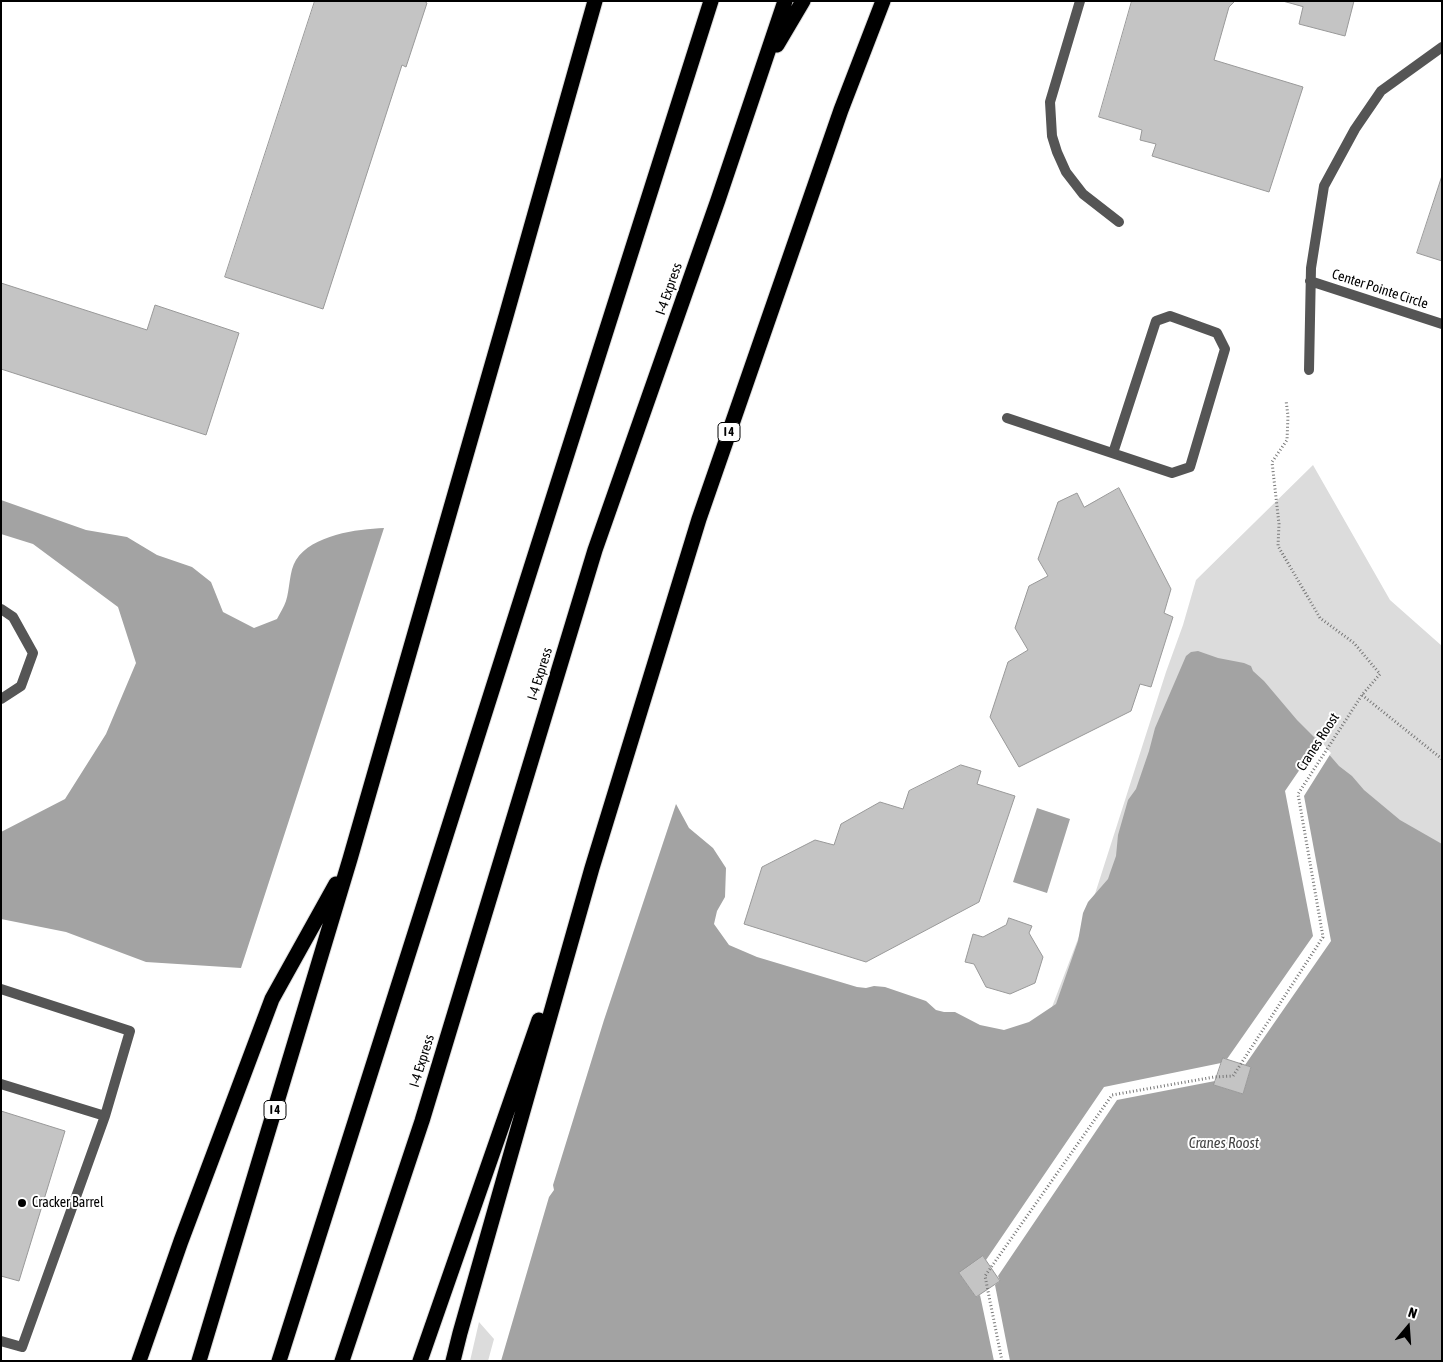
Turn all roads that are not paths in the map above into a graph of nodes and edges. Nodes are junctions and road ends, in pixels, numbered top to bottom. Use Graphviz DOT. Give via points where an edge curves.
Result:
graph roads {
  1 [pos="595,1"];
  2 [pos="711,1"];
  3 [pos="785,1"];
  4 [pos="803,1"];
  5 [pos="883,1"];
  6 [pos="1080,1"];
  7 [pos="1442,38"];
  8 [pos="1439,49"];
  9 [pos="764,66"];
  10 [pos="1120,222"];
  11 [pos="1310,281"];
  12 [pos="1442,324"];
  13 [pos="1309,370"];
  14 [pos="1007,418"];
  15 [pos="1113,453"];
  16 [pos="1,609"];
  17 [pos="1,699"];
  18 [pos="350,859"];
  19 [pos="592,868"];
  20 [pos="1,989"];
  21 [pos="1,1084"];
  22 [pos="105,1116"];
  23 [pos="1,1341"];
  24 [pos="139,1361"];
  25 [pos="199,1361"];
  26 [pos="279,1361"];
  27 [pos="342,1361"];
  28 [pos="420,1361"];
  29 [pos="454,1361"];
  1 -- 18 [label="highway, I 4"];
  2 -- 26 [label="highway"];
  3 -- 9 [label="highway, I-4 Express"];
  4 -- 9 [label="highway"];
  5 -- 19 [label="highway, I 4" via="841,110 699,519"];
  6 -- 10 [label="street" via="1050,102 1052,136 1066,172 1084,194"];
  7 -- 8 [label="street"];
  8 -- 11 [label="street, Center Pointe Circle" via="1381,91 1355,129 1324,186"];
  9 -- 27 [label="highway, I-4 Express" via="595,550 422,1121"];
  11 -- 12 [label="street, Center Pointe Circle"];
  11 -- 13 [label="street, Center Pointe Circle"];
  14 -- 15 [label="street"];
  15 -- 15 [label="street" via="1172,473 1190,467 1225,349 1217,332 1170,316 1156,321"];
  16 -- 17 [label="street" via="13,617 33,653 21,686"];
  18 -- 24 [label="highway" via="272,999"];
  18 -- 25 [label="highway, I 4"];
  19 -- 28 [label="highway, I 4"];
  19 -- 29 [label="highway"];
  20 -- 22 [label="street" via="130,1031"];
  21 -- 22 [label="street"];
  22 -- 23 [label="street" via="22,1348"];
}
